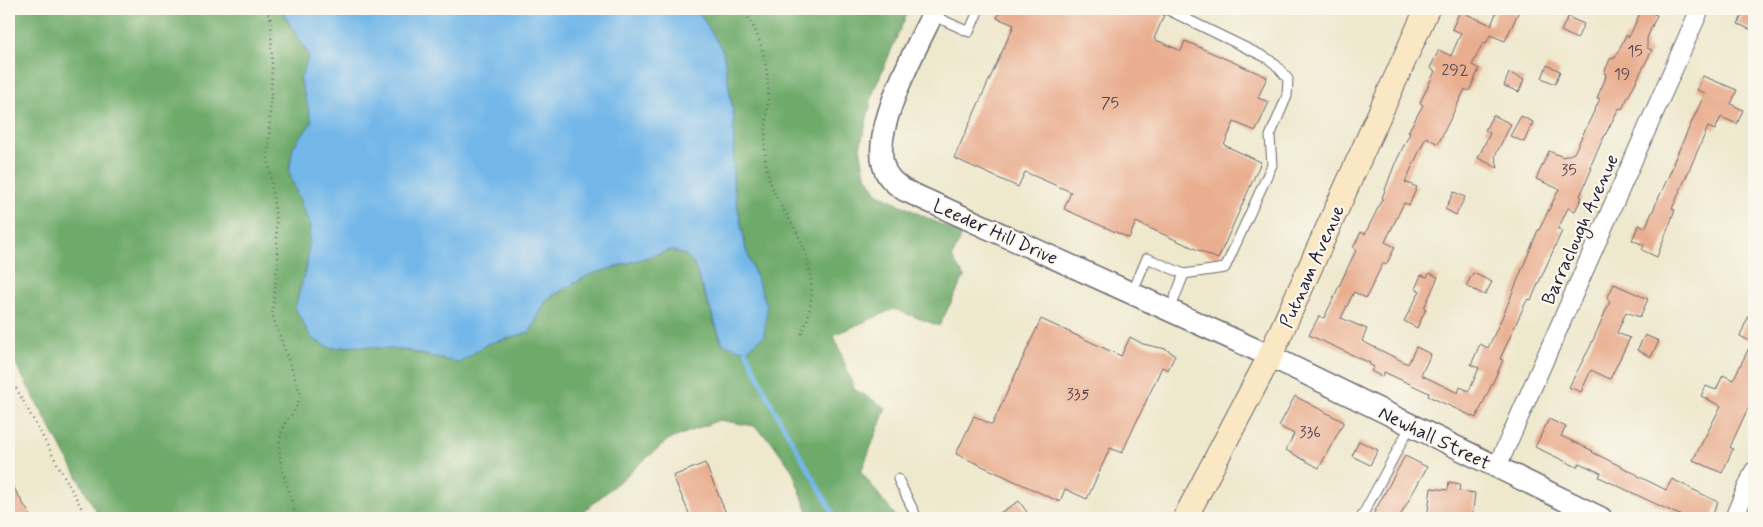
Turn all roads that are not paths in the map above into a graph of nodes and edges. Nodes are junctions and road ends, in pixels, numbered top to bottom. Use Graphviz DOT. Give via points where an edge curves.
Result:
graph roads {
  1 [pos="980,9"];
  2 [pos="1166,9"];
  3 [pos="1427,9"];
  4 [pos="1700,9"];
  5 [pos="933,12"];
  6 [pos="1184,274"];
  7 [pos="1132,293"];
  8 [pos="1170,310"];
  9 [pos="1270,356"];
  10 [pos="1411,425"];
  11 [pos="1497,467"];
  12 [pos="1754,471"];
  13 [pos="898,480"];
  14 [pos="917,518"];
  15 [pos="1185,518"];
  16 [pos="1361,518"];
  17 [pos="1600,518"];
  18 [pos="1734,518"];
  1 -- 5 [label="lane" via="969,32"];
  2 -- 6 [label="lane" via="1267,58 1288,79 1288,96 1270,136 1272,165 1224,268"];
  3 -- 9 [label="main road, Putnam Avenue"];
  4 -- 11 [label="street, Barraclough Avenue"];
  5 -- 7 [label="street, Leeder Hill Drive" via="895,95 886,123 881,152 883,166 891,181 904,190"];
  6 -- 7 [label="lane" via="1147,258"];
  6 -- 8 [label="lane"];
  7 -- 8 [label="street, Leeder Hill Drive"];
  8 -- 9 [label="street, Leeder Hill Drive"];
  9 -- 10 [label="street, Newhall Street"];
  9 -- 15 [label="main road, Putnam Avenue"];
  10 -- 11 [label="street, Newhall Street"];
  10 -- 16 [label="lane"];
  11 -- 17 [label="street, Newhall Street"];
  12 -- 18 [label="street"];
  13 -- 14 [label="lane"];
}
